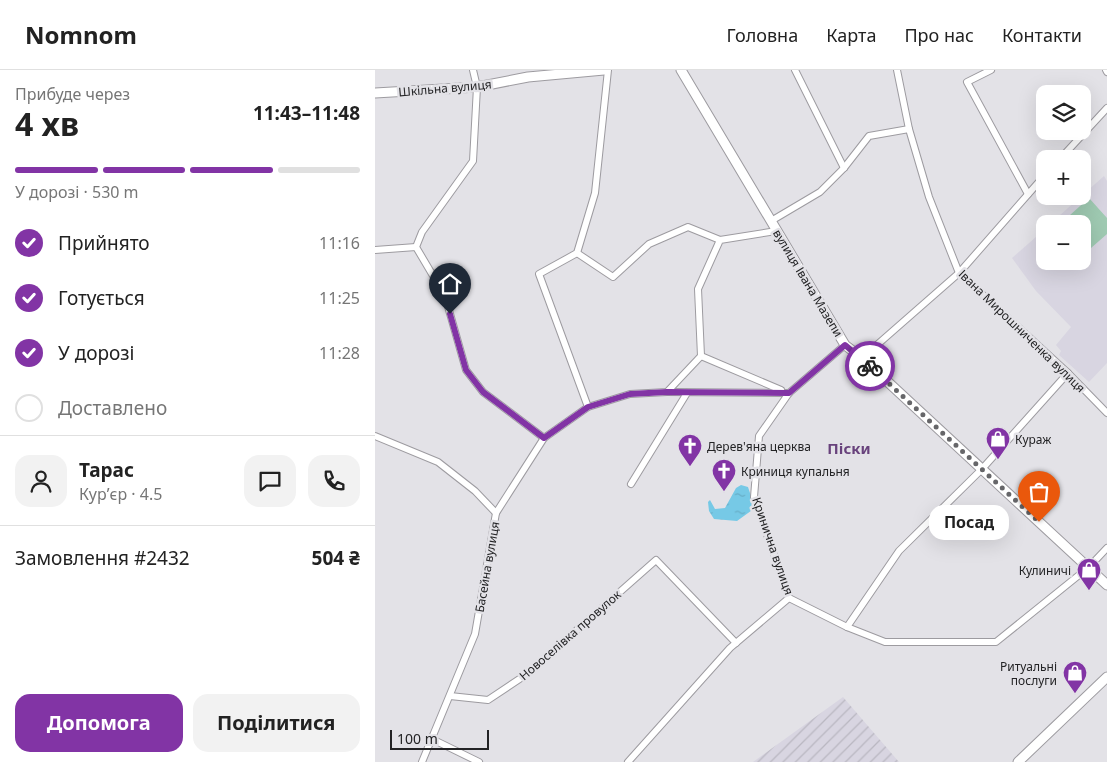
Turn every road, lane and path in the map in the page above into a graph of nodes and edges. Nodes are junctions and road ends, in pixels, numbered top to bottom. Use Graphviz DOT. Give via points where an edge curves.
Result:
graph roads {
  1 [pos="473,70"];
  2 [pos="606,70"];
  3 [pos="681,70"];
  4 [pos="795,70"];
  5 [pos="897,70"];
  6 [pos="991,70"];
  7 [pos="477,87"];
  8 [pos="375,93"];
  9 [pos="1107,108"];
  10 [pos="909,129"];
  11 [pos="1068,150"];
  12 [pos="844,168"];
  13 [pos="1036,185"];
  14 [pos="1028,194"];
  15 [pos="771,221"];
  16 [pos="776,231"];
  17 [pos="720,240"];
  18 [pos="416,247"];
  19 [pos="375,250"];
  20 [pos="577,253"];
  21 [pos="959,273"];
  22 [pos="845,345"];
  23 [pos="701,356"];
  24 [pos="862,358"];
  25 [pos="1068,374"];
  26 [pos="667,392"];
  27 [pos="687,393"];
  28 [pos="786,393"];
  29 [pos="588,407"];
  30 [pos="1107,413"];
  31 [pos="375,436"];
  32 [pos="544,438"];
  33 [pos="982,469"];
  34 [pos="631,484"];
  35 [pos="496,513"];
  36 [pos="1107,548"];
  37 [pos="1089,567"];
  38 [pos="1107,585"];
  39 [pos="789,598"];
  40 [pos="847,628"];
  41 [pos="736,643"];
  42 [pos="1107,677"];
  43 [pos="450,696"];
  44 [pos="432,739"];
  45 [pos="422,762"];
  46 [pos="479,762"];
  47 [pos="628,762"];
  48 [pos="1018,762"];
  1 -- 7 [label="street"];
  2 -- 7 [label="street, Шкільна вулиця" via="528,77"];
  2 -- 20 [label="street" via="595,193"];
  3 -- 15 [label="street, вулиця Івана Мазепи"];
  4 -- 12 [label="street"];
  5 -- 10 [label="street, Івана Мирошниченка вулиця"];
  6 -- 14 [label="street" via="967,82"];
  7 -- 8 [label="street, Шкільна вулиця"];
  7 -- 18 [label="street" via="473,162 422,232"];
  9 -- 11 [label="street"];
  10 -- 12 [label="street" via="869,136"];
  10 -- 21 [label="street, Івана Мирошниченка вулиця" via="929,197"];
  12 -- 15 [label="street" via="820,192"];
  13 -- 14 [label="street"];
  14 -- 21 [label="street"];
  15 -- 16 [label="street, вулиця Івана Мазепи"];
  16 -- 17 [label="street"];
  16 -- 22 [label="street, вулиця Івана Мазепи"];
  17 -- 20 [label="street" via="688,228 649,244 613,277"];
  17 -- 23 [label="street" via="698,289"];
  18 -- 19 [label="street"];
  18 -- 32 [label="street" via="445,296 466,370 483,392"];
  20 -- 29 [label="street" via="539,274"];
  21 -- 24 [label="street"];
  21 -- 25 [label="street, Івана Мирошниченка вулиця"];
  22 -- 24 [label="street, вулиця Івана Мазепи"];
  22 -- 28 [label="street, Кринична вулиця"];
  23 -- 26 [label="street"];
  23 -- 28 [label="street"];
  24 -- 33 [label="street, вулиця Івана Мазепи"];
  25 -- 30 [label="street, Івана Мирошниченка вулиця"];
  25 -- 33 [label="street"];
  26 -- 27 [label="street, Басейна вулиця"];
  26 -- 29 [label="street, Басейна вулиця" via="630,394"];
  27 -- 28 [label="street, Басейна вулиця"];
  27 -- 34 [label="street"];
  28 -- 39 [label="street, Кринична вулиця" via="759,436 754,497"];
  29 -- 32 [label="street, Басейна вулиця"];
  31 -- 35 [label="street" via="438,462 475,491"];
  32 -- 35 [label="street, Басейна вулиця"];
  33 -- 37 [label="street, вулиця Івана Мазепи"];
  33 -- 40 [label="street" via="899,551"];
  35 -- 43 [label="street, Басейна вулиця" via="475,634"];
  36 -- 37 [label="street, Кринична вулиця"];
  37 -- 38 [label="street, вулиця Івана Мазепи"];
  37 -- 40 [label="street, Кринична вулиця" via="996,642 885,642"];
  39 -- 40 [label="street, Кринична вулиця"];
  39 -- 41 [label="street"];
  41 -- 43 [label="street, Новоселівка провулок" via="657,560 527,674 488,700"];
  41 -- 47 [label="street"];
  42 -- 48 [label="street"];
  43 -- 44 [label="street, Басейна вулиця"];
  44 -- 45 [label="street, Басейна вулиця"];
  44 -- 46 [label="street"];
}
